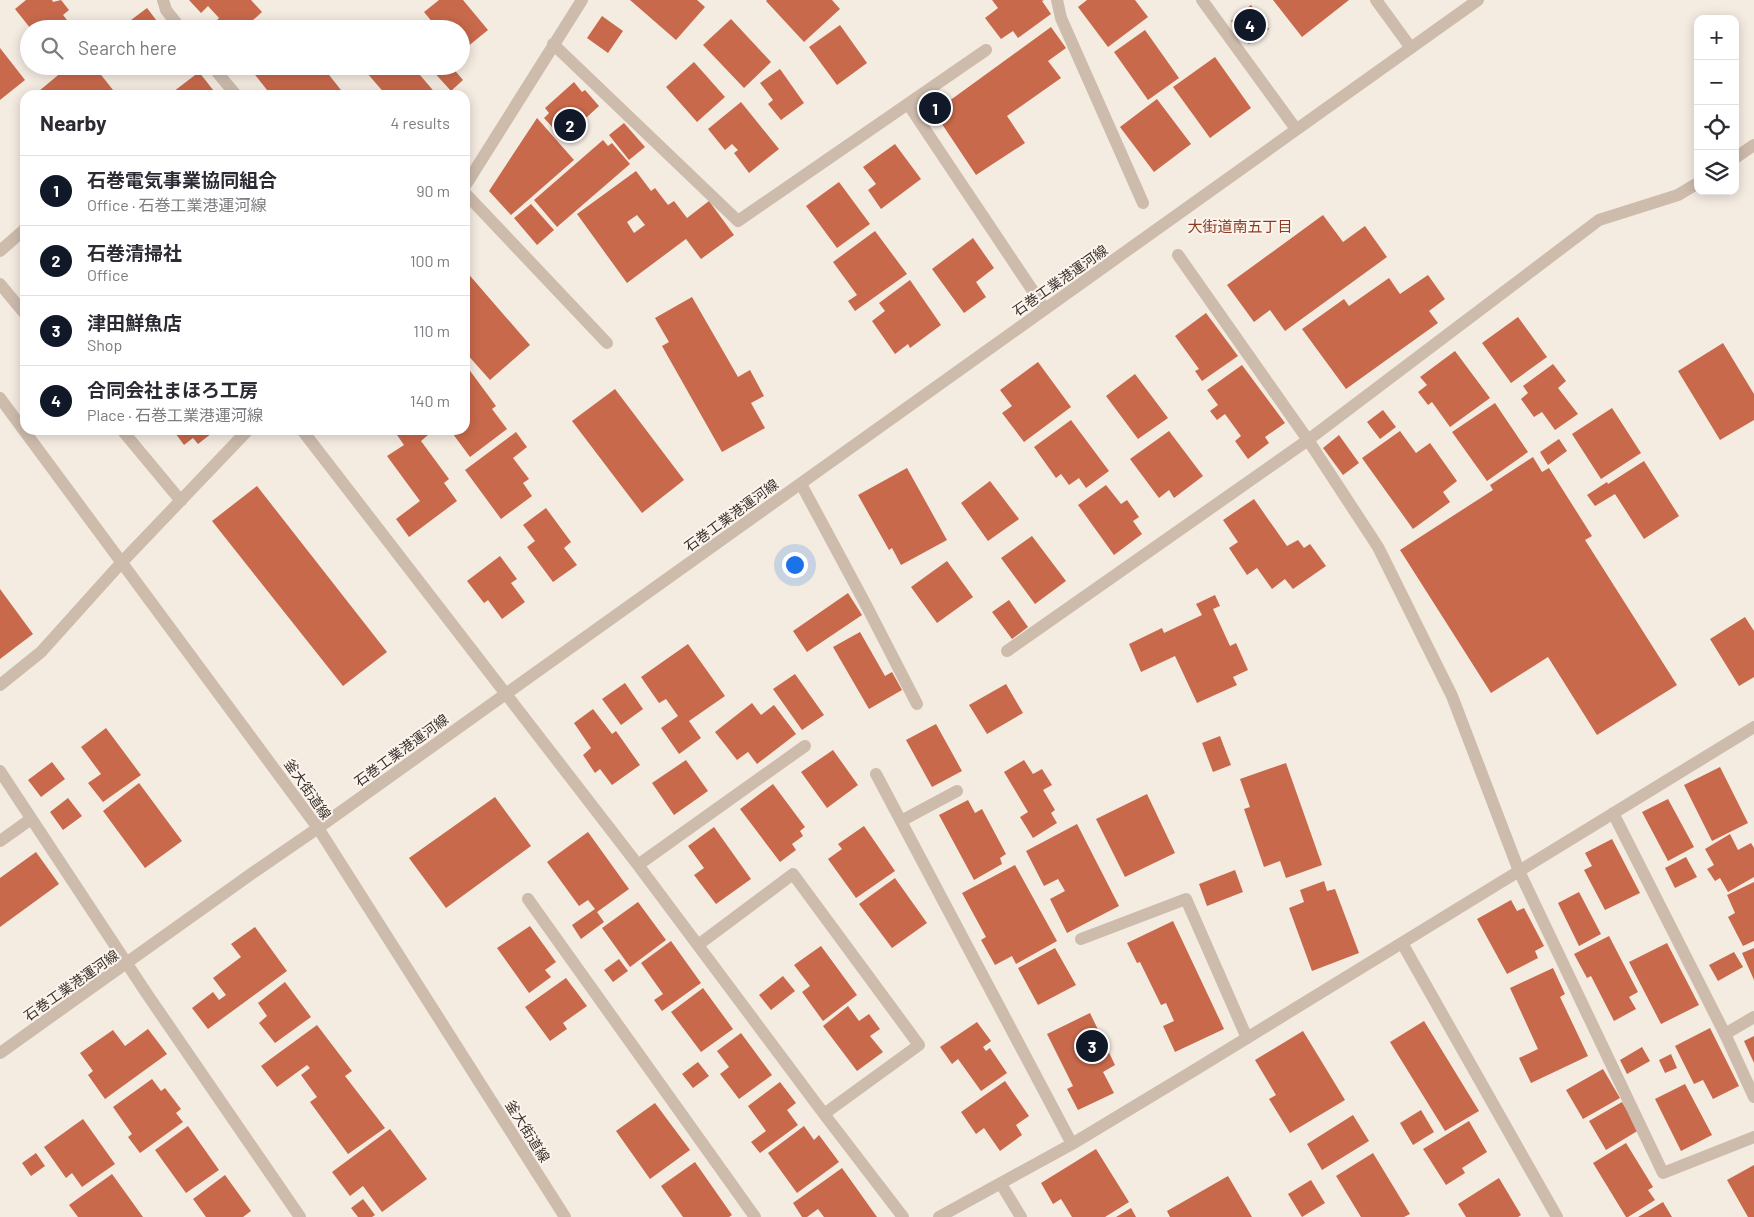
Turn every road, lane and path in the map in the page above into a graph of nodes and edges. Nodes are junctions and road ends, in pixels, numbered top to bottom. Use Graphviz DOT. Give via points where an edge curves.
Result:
graph roads {
  1 [pos="163,0"];
  2 [pos="582,0"];
  3 [pos="1057,0"];
  4 [pos="1202,0"];
  5 [pos="1376,0"];
  6 [pos="1478,0"];
  7 [pos="174,20"];
  8 [pos="553,44"];
  9 [pos="1411,48"];
  10 [pos="986,50"];
  11 [pos="219,75"];
  12 [pos="232,90"];
  13 [pos="908,104"];
  14 [pos="1296,129"];
  15 [pos="1754,145"];
  16 [pos="1739,155"];
  17 [pos="470,178"];
  18 [pos="1694,185"];
  19 [pos="470,198"];
  20 [pos="1143,203"];
  21 [pos="20,233"];
  22 [pos="0,251"];
  23 [pos="1178,255"];
  24 [pos="0,284"];
  25 [pos="20,308"];
  26 [pos="1045,309"];
  27 [pos="607,343"];
  28 [pos="0,398"];
  29 [pos="20,425"];
  30 [pos="28,435"];
  31 [pos="126,435"];
  32 [pos="243,435"];
  33 [pos="306,435"];
  34 [pos="1308,440"];
  35 [pos="801,484"];
  36 [pos="180,501"];
  37 [pos="122,562"];
  38 [pos="1007,651"];
  39 [pos="0,685"];
  40 [pos="505,694"];
  41 [pos="916,704"];
  42 [pos="1754,727"];
  43 [pos="805,746"];
  44 [pos="0,772"];
  45 [pos="876,774"];
  46 [pos="957,791"];
  47 [pos="1613,813"];
  48 [pos="31,819"];
  49 [pos="901,822"];
  50 [pos="318,828"];
  51 [pos="0,840"];
  52 [pos="638,865"];
  53 [pos="1519,871"];
  54 [pos="528,899"];
  55 [pos="1081,939"];
  56 [pos="1402,943"];
  57 [pos="698,945"];
  58 [pos="127,963"];
  59 [pos="1754,1017"];
  60 [pos="1724,1034"];
  61 [pos="1247,1038"];
  62 [pos="0,1053"];
  63 [pos="1754,1097"];
  64 [pos="824,1114"];
  65 [pos="1754,1138"];
  66 [pos="1072,1144"];
  67 [pos="1001,1184"];
  68 [pos="300,1217"];
  69 [pos="565,1217"];
  70 [pos="755,1217"];
  71 [pos="903,1217"];
  72 [pos="939,1217"];
  73 [pos="1021,1217"];
  74 [pos="1557,1217"];
  1 -- 7 [label="street"];
  2 -- 8 [label="street"];
  3 -- 20 [label="street" via="1061,18"];
  4 -- 14 [label="street"];
  5 -- 9 [label="street"];
  6 -- 9 [label="street, 石巻工業港運河線"];
  8 -- 13 [label="street" via="738,222"];
  8 -- 17 [label="street"];
  9 -- 14 [label="street, 石巻工業港運河線"];
  10 -- 13 [label="street"];
  11 -- 12 [label="street"];
  13 -- 26 [label="street"];
  14 -- 26 [label="street, 石巻工業港運河線"];
  15 -- 16 [label="street"];
  18 -- 34 [label="street" via="1678,196 1598,220"];
  19 -- 27 [label="street"];
  21 -- 22 [label="street"];
  23 -- 34 [label="street"];
  24 -- 25 [label="street"];
  26 -- 35 [label="street, 石巻工業港運河線"];
  28 -- 29 [label="street, 釜大街道線"];
  30 -- 37 [label="street, 釜大街道線"];
  31 -- 36 [label="street"];
  32 -- 36 [label="street"];
  33 -- 40 [label="street"];
  34 -- 38 [label="street"];
  34 -- 53 [label="street" via="1378,547 1452,696"];
  35 -- 40 [label="street, 石巻工業港運河線"];
  35 -- 41 [label="street"];
  36 -- 37 [label="street"];
  37 -- 39 [label="street" via="41,652"];
  37 -- 50 [label="street, 釜大街道線"];
  40 -- 50 [label="street, 石巻工業港運河線"];
  40 -- 52 [label="street"];
  42 -- 47 [label="street"];
  43 -- 52 [label="street"];
  44 -- 48 [label="street"];
  45 -- 49 [label="street"];
  46 -- 49 [label="street"];
  47 -- 53 [label="street"];
  47 -- 60 [label="street"];
  48 -- 51 [label="street"];
  48 -- 58 [label="street"];
  49 -- 66 [label="street"];
  50 -- 58 [label="street, 石巻工業港運河線"];
  50 -- 69 [label="street, 釜大街道線"];
  52 -- 57 [label="street"];
  53 -- 56 [label="street"];
  53 -- 65 [label="street" via="1663,1173"];
  54 -- 70 [label="street"];
  55 -- 61 [label="street" via="1186,899"];
  56 -- 61 [label="street"];
  56 -- 74 [label="street"];
  57 -- 64 [label="street"];
  57 -- 64 [label="street" via="793,874 919,1045"];
  58 -- 62 [label="street, 石巻工業港運河線"];
  58 -- 68 [label="street"];
  59 -- 60 [label="street"];
  60 -- 63 [label="street"];
  61 -- 66 [label="street"];
  64 -- 71 [label="street"];
  66 -- 67 [label="street"];
  67 -- 72 [label="street"];
  67 -- 73 [label="street"];
}
